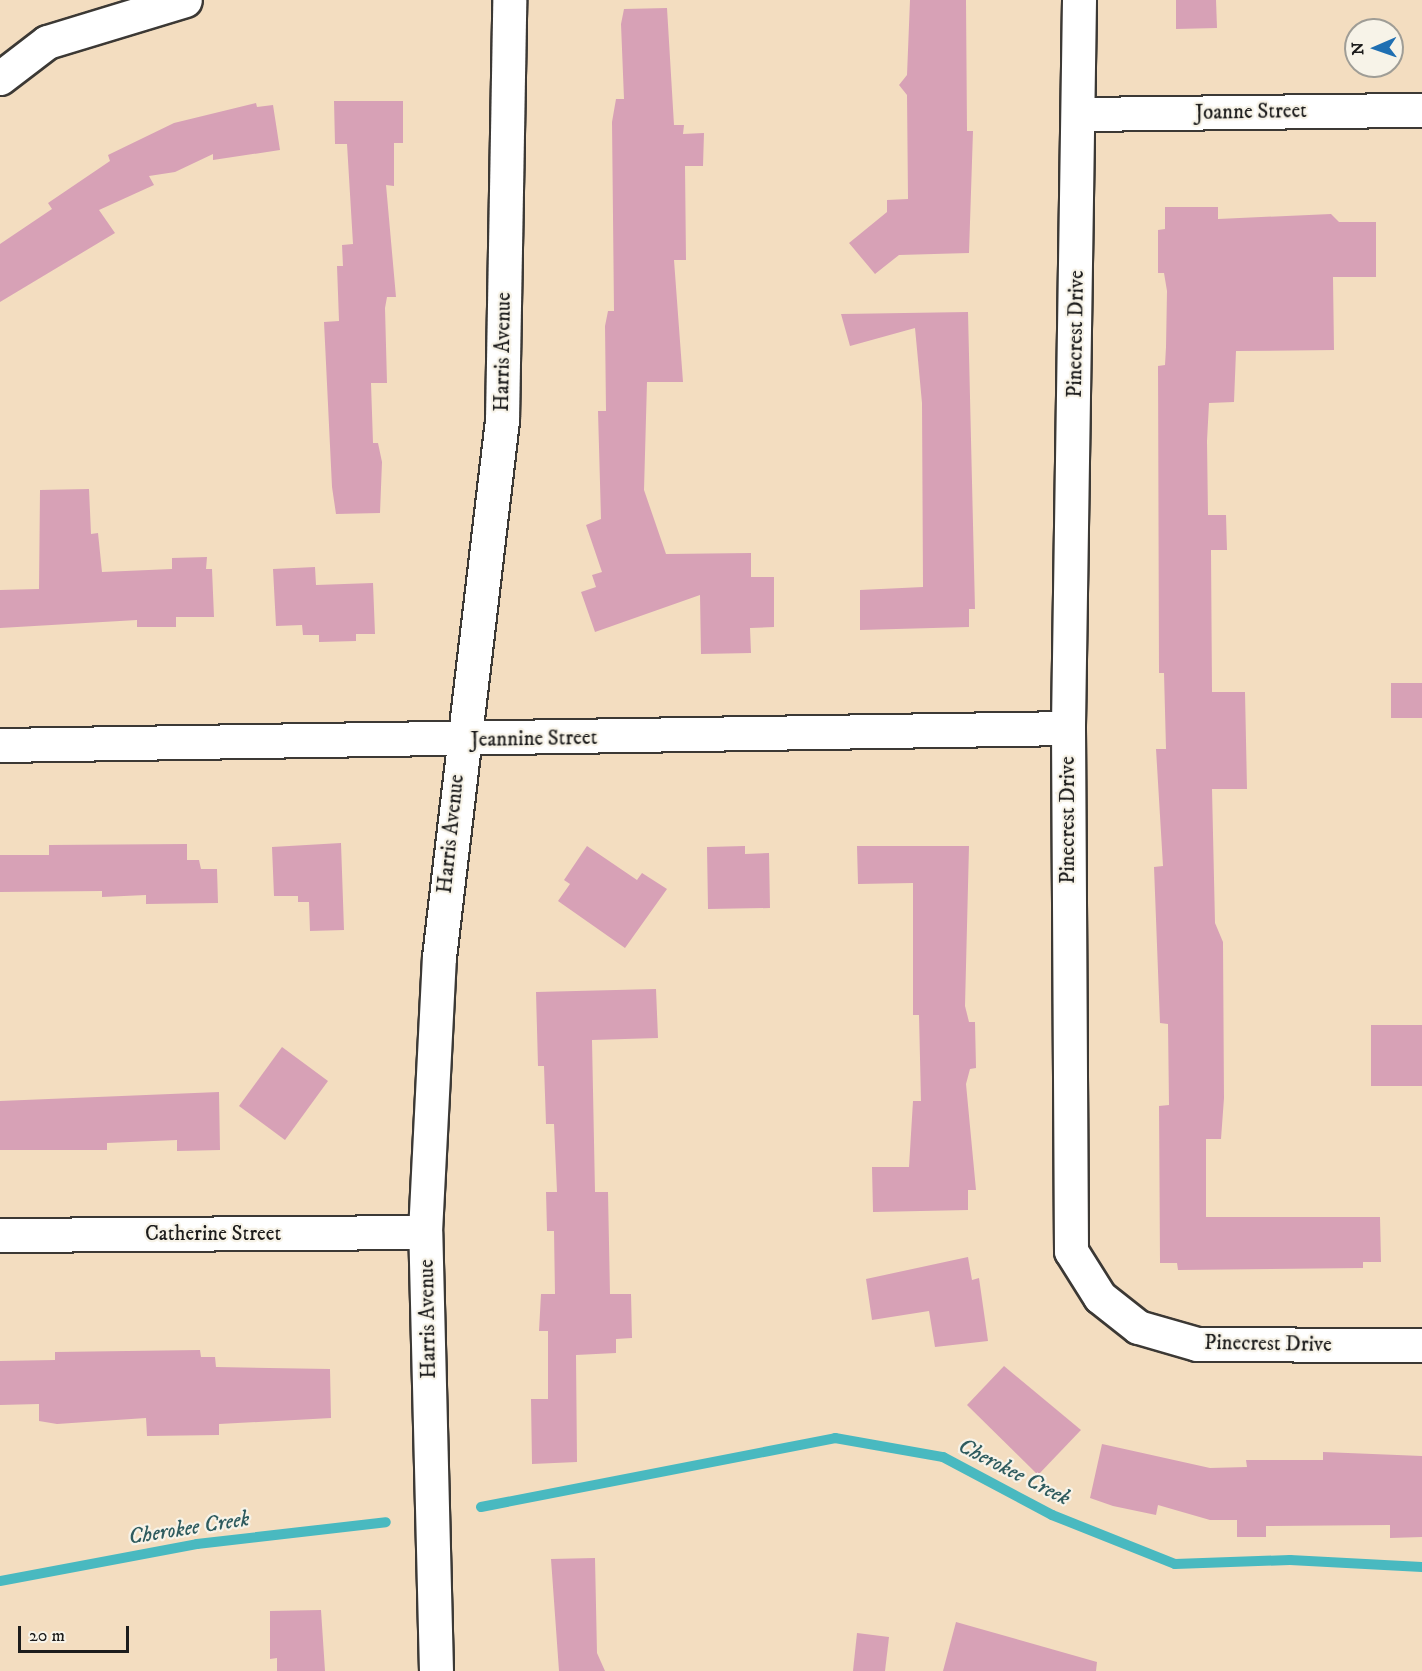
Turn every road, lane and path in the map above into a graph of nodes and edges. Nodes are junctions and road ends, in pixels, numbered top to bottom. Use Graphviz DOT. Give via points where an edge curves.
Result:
graph roads {
  1 [pos="185,0"];
  2 [pos="509,0"];
  3 [pos="1079,0"];
  4 [pos="0,78"];
  5 [pos="1422,110"];
  6 [pos="1081,114"];
  7 [pos="1068,728"];
  8 [pos="461,740"];
  9 [pos="0,745"];
  10 [pos="426,1232"];
  11 [pos="0,1235"];
  12 [pos="1422,1345"];
  13 [pos="436,1671"];
  1 -- 4 [label="street" via="47,42"];
  2 -- 8 [label="street, Harris Avenue" via="502,420"];
  3 -- 6 [label="street, Pinecrest Drive"];
  5 -- 6 [label="street, Joanne Street"];
  6 -- 7 [label="street, Pinecrest Drive"];
  7 -- 8 [label="street, Jeannine Street"];
  7 -- 12 [label="street, Pinecrest Drive" via="1071,1251 1101,1297 1138,1327 1197,1344"];
  8 -- 9 [label="street, Jeannine Street"];
  8 -- 10 [label="street, Harris Avenue" via="439,957"];
  10 -- 11 [label="street, Catherine Street"];
  10 -- 13 [label="street, Harris Avenue"];
}
